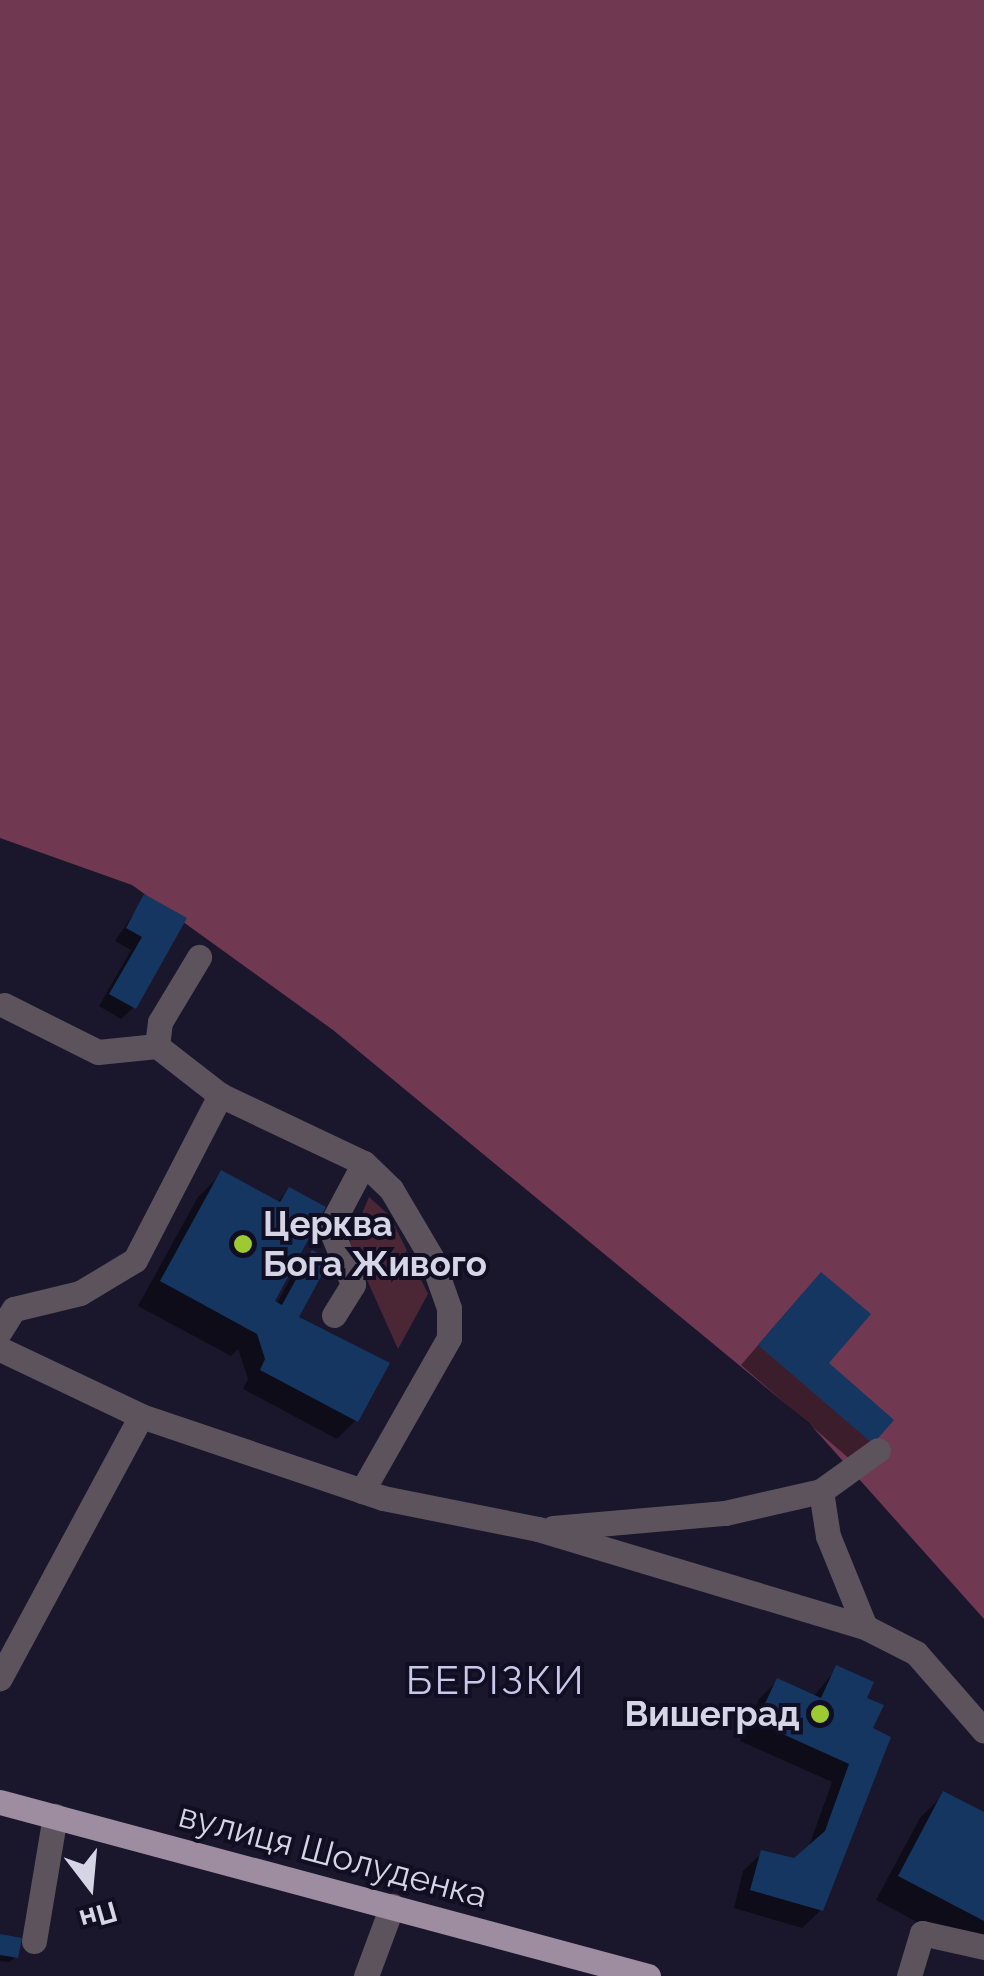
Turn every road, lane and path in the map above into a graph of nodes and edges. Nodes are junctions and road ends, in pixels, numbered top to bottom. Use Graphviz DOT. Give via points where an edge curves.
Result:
graph roads {
  1 [pos="198,956"];
  2 [pos="1,1007"];
  3 [pos="157,1046"];
  4 [pos="220,1095"];
  5 [pos="364,1164"];
  6 [pos="334,1314"];
  7 [pos="0,1331"];
  8 [pos="0,1349"];
  9 [pos="141,1416"];
  10 [pos="878,1450"];
  11 [pos="362,1491"];
  12 [pos="821,1491"];
  13 [pos="538,1529"];
  14 [pos="865,1627"];
  15 [pos="0,1678"];
  16 [pos="984,1732"];
  17 [pos="0,1802"];
  18 [pos="55,1816"];
  19 [pos="392,1906"];
  20 [pos="34,1941"];
  21 [pos="984,1947"];
  22 [pos="366,1976"];
  23 [pos="648,1976"];
  24 [pos="909,1976"];
  1 -- 3 [label="street" via="160,1022"];
  2 -- 3 [label="street" via="98,1052"];
  3 -- 4 [label="street"];
  4 -- 5 [label="street"];
  4 -- 7 [label="street" via="135,1260 80,1293 14,1309"];
  5 -- 6 [label="street" via="330,1227 353,1284"];
  5 -- 11 [label="street" via="392,1189 430,1257 449,1308 449,1338"];
  8 -- 9 [label="street"];
  9 -- 11 [label="street"];
  9 -- 15 [label="street"];
  10 -- 12 [label="street"];
  11 -- 13 [label="street"];
  12 -- 13 [label="street" via="725,1513"];
  12 -- 14 [label="street" via="828,1536"];
  13 -- 14 [label="street"];
  14 -- 16 [label="street" via="916,1653"];
  17 -- 18 [label="main road, вулиця Шолуденка"];
  18 -- 19 [label="main road, вулиця Шолуденка"];
  18 -- 20 [label="street"];
  19 -- 22 [label="street"];
  19 -- 23 [label="main road, вулиця Шолуденка"];
  21 -- 24 [label="street" via="922,1933"];
}
